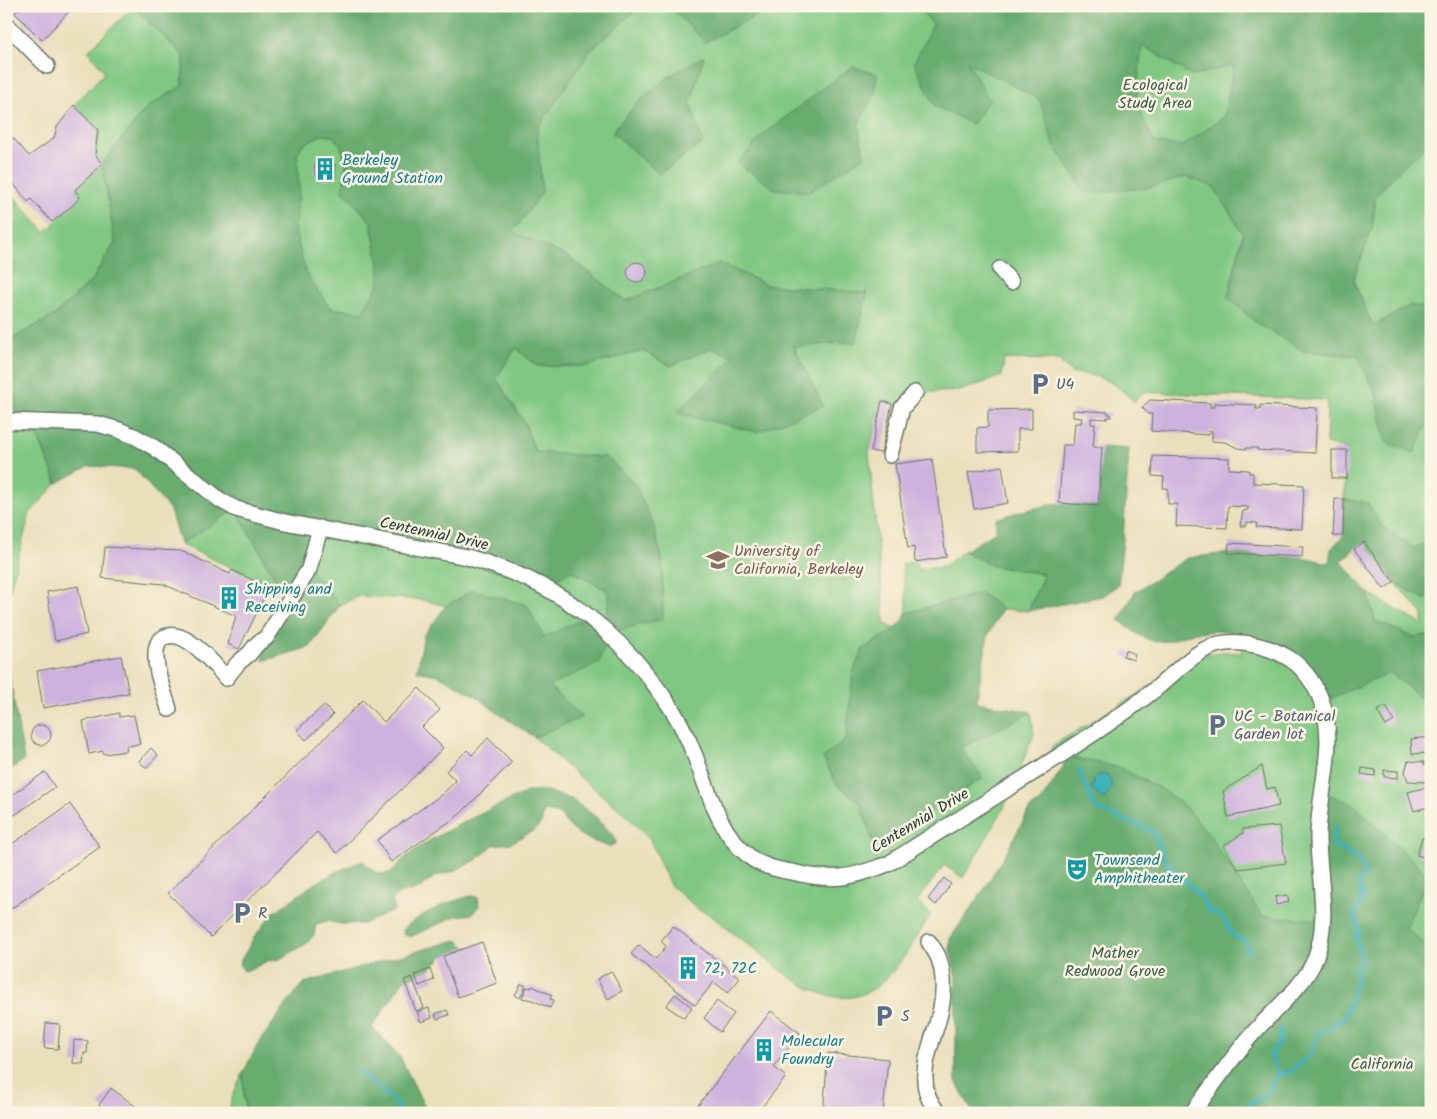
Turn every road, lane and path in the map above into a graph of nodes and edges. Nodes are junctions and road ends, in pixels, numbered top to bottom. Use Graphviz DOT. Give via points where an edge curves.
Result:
graph roads {
  1 [pos="6,24"];
  2 [pos="47,66"];
  3 [pos="1000,269"];
  4 [pos="1011,282"];
  5 [pos="915,393"];
  6 [pos="6,421"];
  7 [pos="890,455"];
  8 [pos="320,528"];
  9 [pos="169,709"];
  10 [pos="929,942"];
  11 [pos="938,1113"];
  12 [pos="1192,1113"];
  1 -- 2 [label="street"];
  3 -- 4 [label="street"];
  5 -- 7 [label="street" via="902,408"];
  6 -- 8 [label="street, Centennial Drive" via="98,424 119,430 155,448 236,509"];
  8 -- 9 [label="street" via="309,569 249,668 226,678 192,644 175,636 163,638 157,645 155,656"];
  8 -- 12 [label="street, Centennial Drive" via="467,557 529,579 564,598 623,646 664,697 687,737 717,816 739,847 750,858 766,866 821,878 842,877 888,864 1090,736 1212,645 1226,642 1243,644 1277,651 1293,661 1315,686 1324,709 1328,737 1318,841 1323,921 1320,941 1305,978 1248,1038"];
  10 -- 11 [label="street" via="939,958 943,978 940,1012 925,1073 928,1095"];
}
